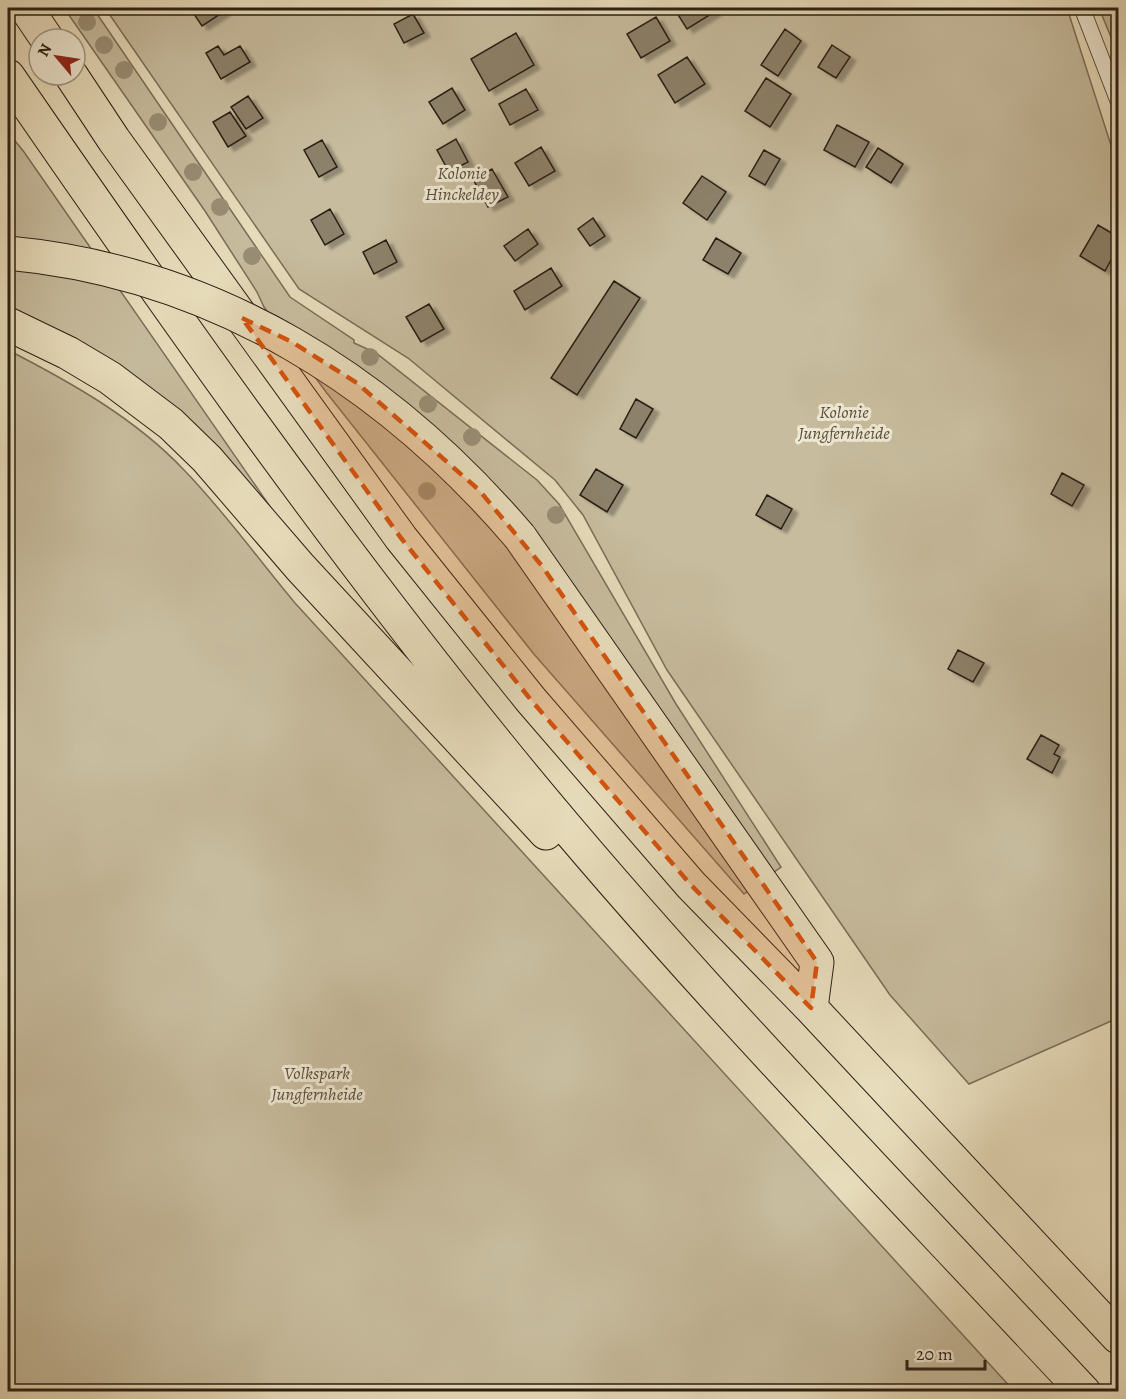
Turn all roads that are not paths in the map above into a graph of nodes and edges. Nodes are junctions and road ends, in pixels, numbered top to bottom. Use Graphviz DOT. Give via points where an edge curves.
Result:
graph roads {
  1 [pos="26,8"];
  2 [pos="1082,8"];
  3 [pos="39,27"];
  4 [pos="8,76"];
  5 [pos="78,87"];
  6 [pos="1119,102"];
  7 [pos="8,253"];
  8 [pos="8,324"];
  9 [pos="671,948"];
  10 [pos="811,1008"];
  11 [pos="1119,1337"];
  12 [pos="1084,1392"];
  1 -- 3 [label="highway"];
  2 -- 6 [label="lane"];
  4 -- 9 [label="highway" via="357,567 500,748"];
  5 -- 10 [label="highway" via="401,538 531,700 683,876"];
  7 -- 10 [label="highway, bridge" via="61,260 156,284 218,306 292,342 357,383 422,436 479,490 519,537 817,962"];
  8 -- 9 [label="highway" via="110,378 185,438 538,825"];
  9 -- 12 [label="highway"];
  10 -- 11 [label="highway"];
}
